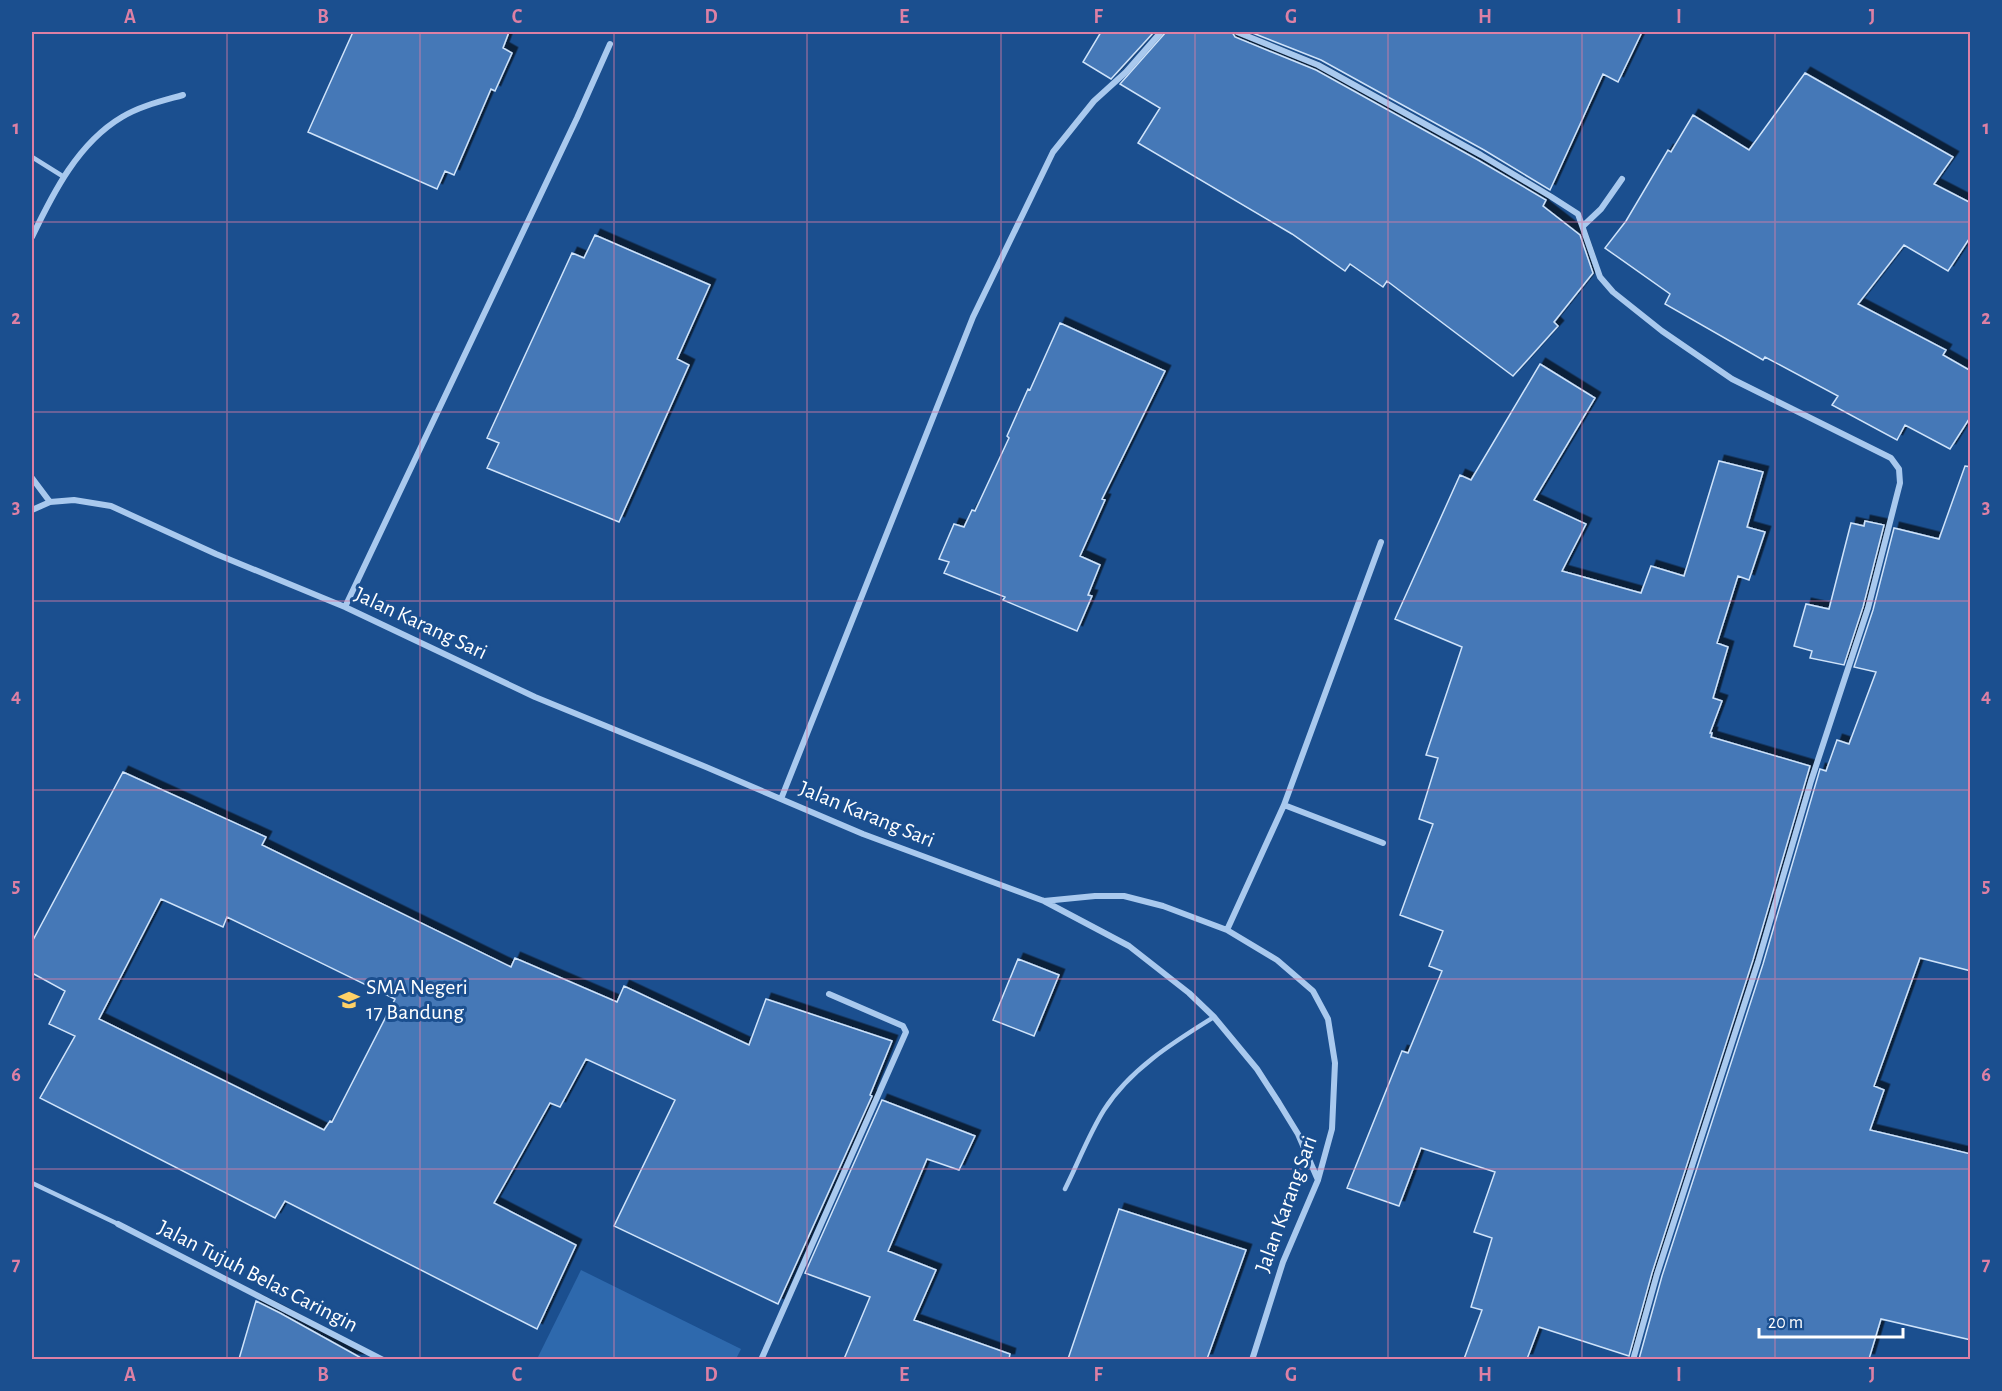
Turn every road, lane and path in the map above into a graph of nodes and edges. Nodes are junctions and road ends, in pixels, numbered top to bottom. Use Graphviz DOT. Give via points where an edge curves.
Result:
graph roads {
  1 [pos="1161,32"];
  2 [pos="1237,32"];
  3 [pos="610,44"];
  4 [pos="183,95"];
  5 [pos="32,157"];
  6 [pos="64,177"];
  7 [pos="1622,179"];
  8 [pos="1583,226"];
  9 [pos="32,237"];
  10 [pos="32,478"];
  11 [pos="50,502"];
  12 [pos="32,510"];
  13 [pos="1381,542"];
  14 [pos="345,607"];
  15 [pos="781,799"];
  16 [pos="1284,805"];
  17 [pos="1383,843"];
  18 [pos="1044,901"];
  19 [pos="1227,930"];
  20 [pos="829,994"];
  21 [pos="1214,1017"];
  22 [pos="1318,1180"];
  23 [pos="32,1183"];
  24 [pos="1065,1189"];
  25 [pos="118,1224"];
  26 [pos="383,1359"];
  27 [pos="761,1359"];
  28 [pos="1252,1359"];
  29 [pos="1634,1359"];
  1 -- 15 [label="street" via="1094,101 1053,152 973,317"];
  2 -- 8 [label="street" via="1318,65 1481,155 1578,214"];
  3 -- 14 [label="street"];
  4 -- 6 [label="street" via="122,117 96,136"];
  5 -- 6 [label="lane"];
  6 -- 9 [label="street"];
  7 -- 8 [label="street"];
  8 -- 29 [label="street" via="1600,277 1621,299 1732,379 1892,458 1899,469 1900,483 1868,608 1657,1274"];
  10 -- 11 [label="street"];
  11 -- 12 [label="street"];
  11 -- 14 [label="street, Jalan Karang Sari" via="74,500 111,506"];
  13 -- 16 [label="street"];
  14 -- 15 [label="street, Jalan Karang Sari" via="535,697"];
  15 -- 18 [label="street, Jalan Karang Sari"];
  16 -- 17 [label="street"];
  16 -- 19 [label="street"];
  18 -- 19 [label="street, Jalan Karang Sari" via="1124,896"];
  18 -- 21 [label="street" via="1129,946"];
  19 -- 22 [label="street, Jalan Karang Sari" via="1277,960 1313,991 1328,1019 1335,1063 1332,1130"];
  20 -- 27 [label="street" via="903,1026 906,1032"];
  21 -- 22 [label="street" via="1279,1103"];
  21 -- 24 [label="lane" via="1171,1044 1126,1082 1104,1110"];
  22 -- 28 [label="street, Jalan Karang Sari" via="1283,1262"];
  23 -- 25 [label="lane"];
  25 -- 26 [label="street, Jalan Tujuh Belas Caringin"];
}
